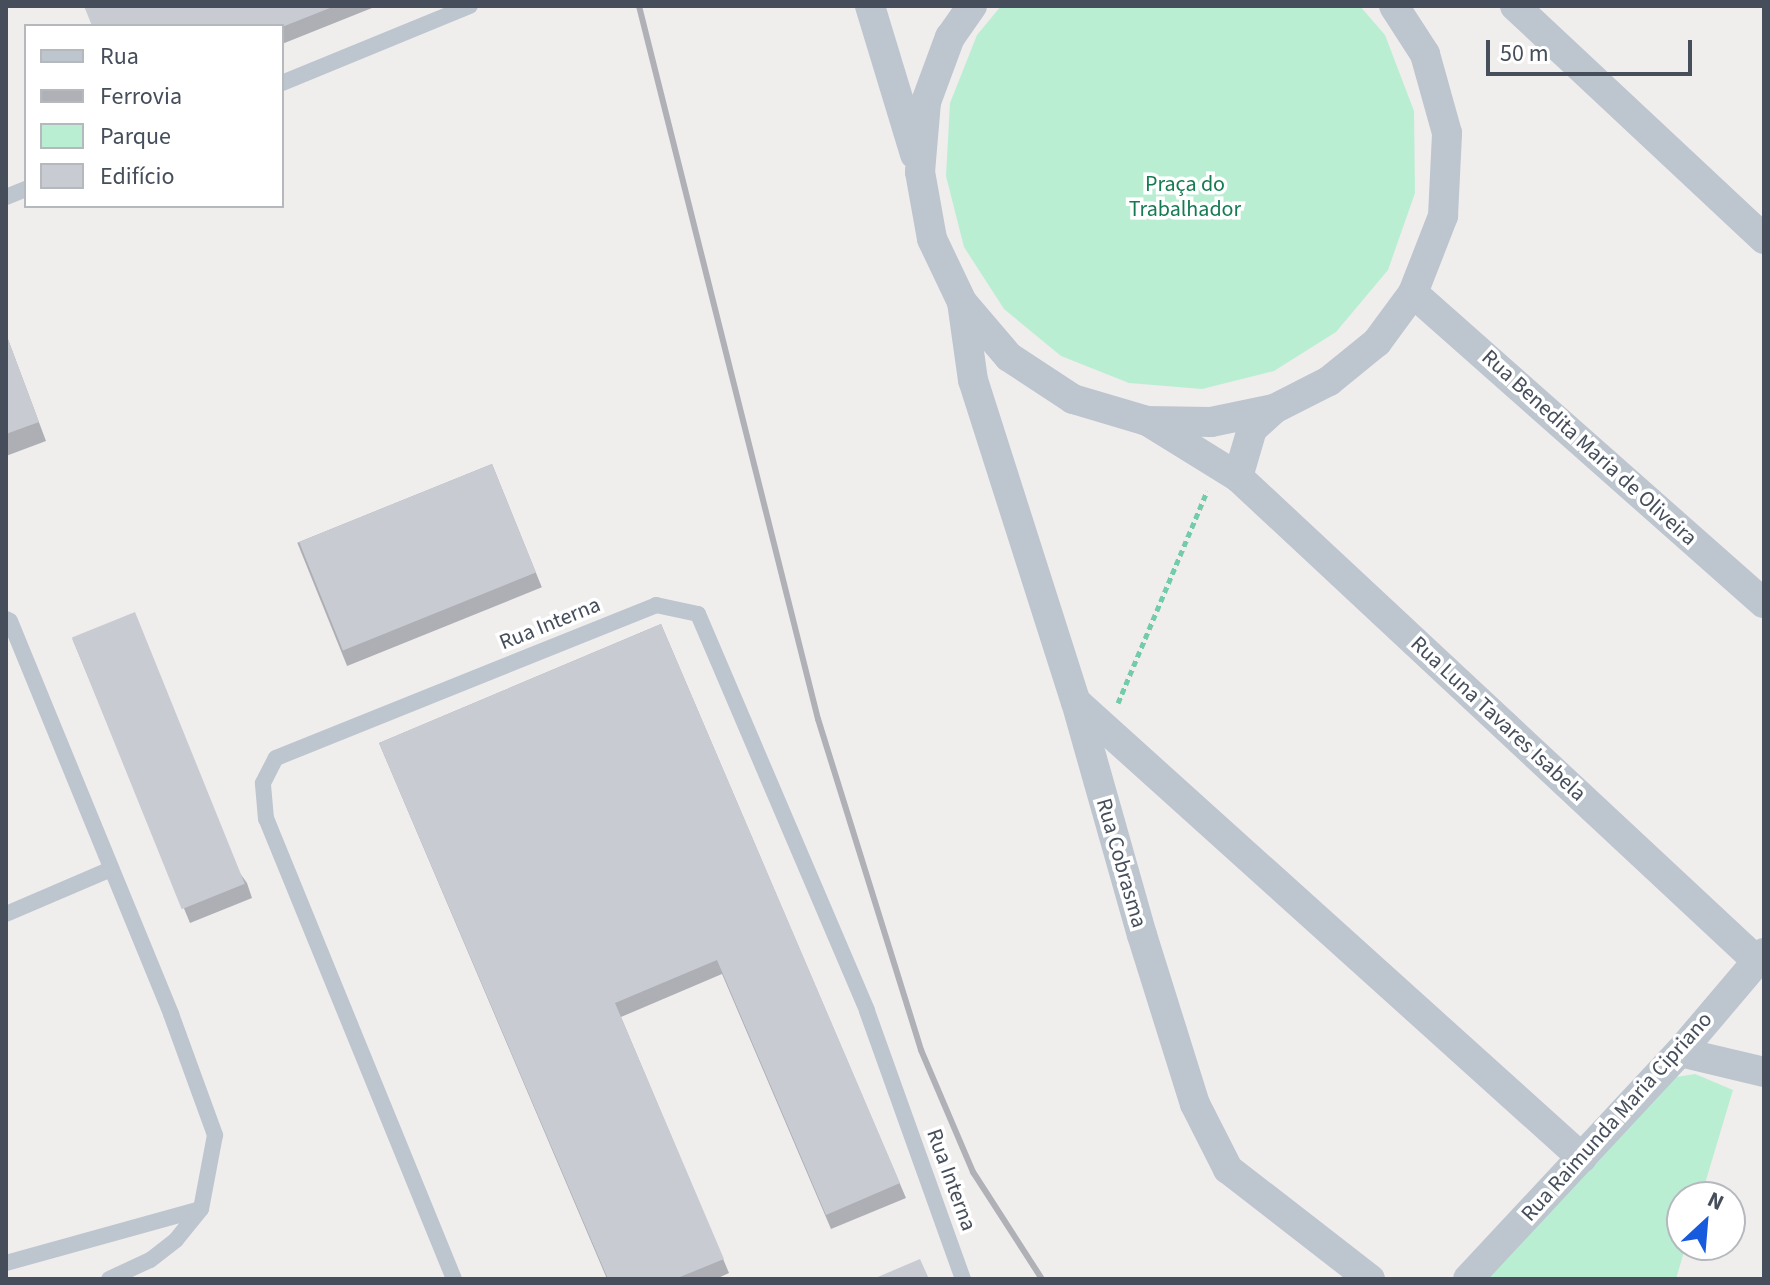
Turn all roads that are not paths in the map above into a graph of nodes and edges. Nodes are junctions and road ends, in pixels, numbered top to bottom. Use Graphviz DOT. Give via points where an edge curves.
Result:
graph roads {
  1 [pos="470,6"];
  2 [pos="870,6"];
  3 [pos="972,6"];
  4 [pos="1394,6"];
  5 [pos="1515,6"];
  6 [pos="284,82"];
  7 [pos="920,172"];
  8 [pos="1764,239"];
  9 [pos="1413,293"];
  10 [pos="962,302"];
  11 [pos="1009,357"];
  12 [pos="973,380"];
  13 [pos="1274,409"];
  14 [pos="1147,421"];
  15 [pos="1228,471"];
  16 [pos="1764,603"];
  17 [pos="6,619"];
  18 [pos="1076,702"];
  19 [pos="111,869"];
  20 [pos="6,914"];
  21 [pos="1760,957"];
  22 [pos="1680,1052"];
  23 [pos="1764,1072"];
  24 [pos="1582,1158"];
  25 [pos="201,1209"];
  26 [pos="6,1263"];
  27 [pos="109,1279"];
  28 [pos="454,1279"];
  29 [pos="963,1279"];
  30 [pos="1370,1279"];
  31 [pos="1468,1279"];
  1 -- 6 [label="lane"];
  2 -- 7 [label="street"];
  3 -- 7 [label="street" via="950,37 926,102"];
  4 -- 9 [label="street" via="1425,54 1447,133 1443,216"];
  5 -- 8 [label="street"];
  7 -- 10 [label="street" via="932,239"];
  9 -- 13 [label="street" via="1377,342 1329,381"];
  9 -- 16 [label="street, Rua Benedita Maria de Oliveira"];
  10 -- 11 [label="street"];
  10 -- 12 [label="street, Rua Cobrasma"];
  11 -- 12 [label="street"];
  11 -- 14 [label="street" via="1073,399"];
  12 -- 18 [label="street, Rua Cobrasma"];
  13 -- 14 [label="street" via="1211,422"];
  13 -- 15 [label="street" via="1252,429"];
  14 -- 15 [label="street, Rua Luna Tavares Isabela"];
  15 -- 21 [label="street, Rua Luna Tavares Isabela"];
  17 -- 19 [label="lane"];
  18 -- 24 [label="street"];
  18 -- 30 [label="street, Rua Cobrasma" via="1142,935 1208,1130 1228,1169"];
  19 -- 20 [label="lane"];
  19 -- 25 [label="lane" via="215,1135"];
  21 -- 22 [label="street, Rua Raimunda Maria Cipriano"];
  22 -- 23 [label="street"];
  22 -- 24 [label="street, Rua Raimunda Maria Cipriano"];
  24 -- 31 [label="street, Rua Raimunda Maria Cipriano"];
  25 -- 26 [label="lane"];
  25 -- 27 [label="lane" via="176,1240 150,1260"];
  28 -- 29 [label="lane, Rua Interna" via="266,819 263,783 276,758 656,605 698,614 867,1011"];
}
